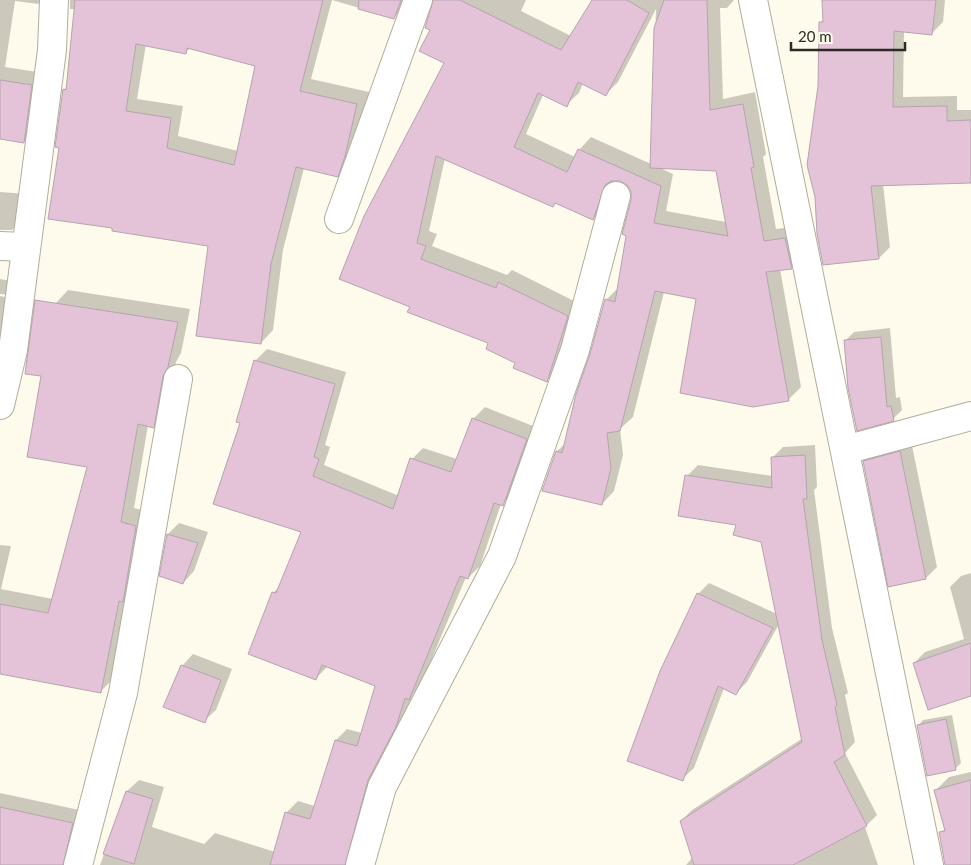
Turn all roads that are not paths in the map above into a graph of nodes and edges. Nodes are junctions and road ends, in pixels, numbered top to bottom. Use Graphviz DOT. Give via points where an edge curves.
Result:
graph roads {
  1 [pos="54,0"];
  2 [pos="418,0"];
  3 [pos="752,0"];
  4 [pos="616,196"];
  5 [pos="339,219"];
  6 [pos="13,247"];
  7 [pos="6,350"];
  8 [pos="178,379"];
  9 [pos="0,406"];
  10 [pos="971,416"];
  11 [pos="845,450"];
  12 [pos="78,865"];
  13 [pos="360,865"];
  14 [pos="930,865"];
  1 -- 6 [label="street" via="52,50"];
  2 -- 5 [label="street"];
  3 -- 11 [label="street"];
  4 -- 13 [label="street" via="575,350 502,556 382,787"];
  6 -- 7 [label="street"];
  7 -- 9 [label="street"];
  8 -- 12 [label="street" via="123,693"];
  10 -- 11 [label="street"];
  11 -- 14 [label="street"];
}
